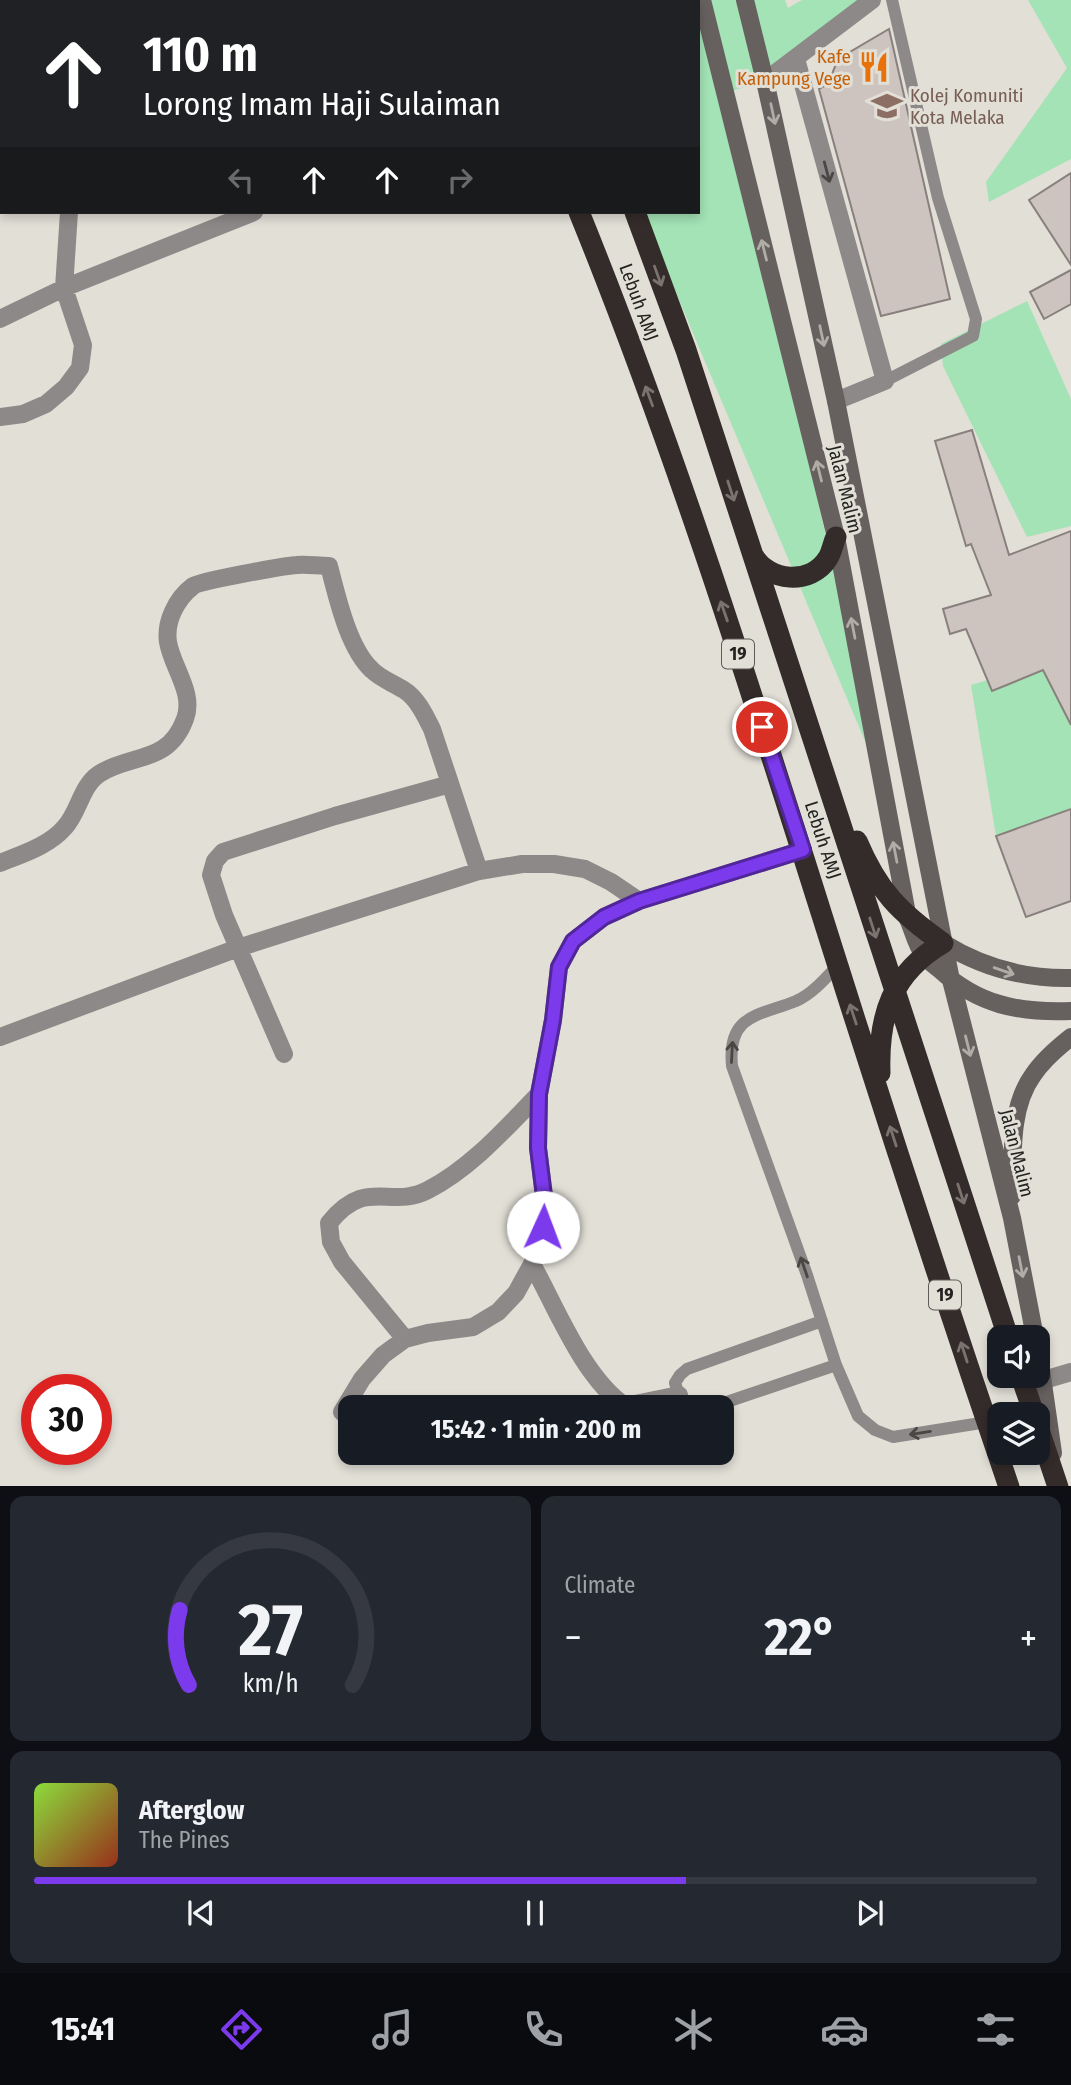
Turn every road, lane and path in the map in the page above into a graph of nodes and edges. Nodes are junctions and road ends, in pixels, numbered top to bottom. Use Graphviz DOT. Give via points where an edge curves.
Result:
graph roads {
  1 [pos="702,0"];
  2 [pos="745,0"];
  3 [pos="872,0"];
  4 [pos="891,0"];
  5 [pos="796,59"];
  6 [pos="765,81"];
  7 [pos="69,214"];
  8 [pos="249,214"];
  9 [pos="580,214"];
  10 [pos="636,214"];
  11 [pos="64,288"];
  12 [pos="0,319"];
  13 [pos="885,381"];
  14 [pos="836,401"];
  15 [pos="0,417"];
  16 [pos="835,537"];
  17 [pos="748,544"];
  18 [pos="808,723"];
  19 [pos="450,784"];
  20 [pos="803,850"];
  21 [pos="0,863"];
  22 [pos="479,872"];
  23 [pos="639,901"];
  24 [pos="908,919"];
  25 [pos="943,943"];
  26 [pos="238,948"];
  27 [pos="923,954"];
  28 [pos="838,965"];
  29 [pos="1071,978"];
  30 [pos="951,980"];
  31 [pos="893,989"];
  32 [pos="1071,1011"];
  33 [pos="0,1037"];
  34 [pos="1071,1037"];
  35 [pos="284,1054"];
  36 [pos="539,1094"];
  37 [pos="882,1103"];
  38 [pos="1012,1218"];
  39 [pos="533,1264"];
  40 [pos="822,1321"];
  41 [pos="1004,1325"];
  42 [pos="1033,1325"];
  43 [pos="405,1339"];
  44 [pos="836,1365"];
  45 [pos="1071,1372"];
  46 [pos="1050,1378"];
  47 [pos="1045,1388"];
  48 [pos="352,1395"];
  49 [pos="610,1395"];
  50 [pos="681,1395"];
  51 [pos="734,1400"];
  52 [pos="987,1422"];
  53 [pos="1050,1462"];
  54 [pos="1002,1465"];
  55 [pos="1009,1486"];
  56 [pos="1058,1486"];
  16 -- 1 [label="main road, Jalan Malim, one-way"];
  2 -- 6 [label="main road, Jalan Malim"];
  3 -- 5 [label="street"];
  4 -- 13 [label="lane" via="938,198 976,319 973,337"];
  5 -- 6 [label="street"];
  5 -- 13 [label="street, one-way"];
  6 -- 14 [label="main road, Jalan Malim, one-way"];
  7 -- 11 [label="street"];
  8 -- 11 [label="street"];
  20 -- 9 [label="highway, Lebuh AMJ / 19, one-way" via="666,442"];
  10 -- 17 [label="highway, Lebuh AMJ / 19, one-way" via="686,350"];
  11 -- 12 [label="street"];
  11 -- 15 [label="street" via="83,345 80,368 46,404"];
  13 -- 14 [label="street"];
  14 -- 25 [label="main road, Jalan Malim"];
  16 -- 17 [label="highway" via="827,560 811,573 790,579 772,574 758,563"];
  24 -- 16 [label="main road, Jalan Malim, one-way"];
  17 -- 18 [label="highway, Lebuh AMJ / 19"];
  18 -- 24 [label="highway" via="863,855"];
  18 -- 31 [label="highway, Lebuh AMJ / 19, one-way"];
  19 -- 21 [label="street" via="422,710 406,691 370,668 358,651 329,566 297,565 194,584 173,610 168,625 168,643 187,695 187,716 179,732 165,748 144,759 96,775 65,828 39,846"];
  19 -- 22 [label="street"];
  19 -- 26 [label="street" via="223,852 211,875"];
  20 -- 23 [label="street"];
  20 -- 28 [label="highway, Lebuh AMJ / 19"];
  22 -- 23 [label="street" via="523,864 585,869"];
  22 -- 26 [label="street"];
  23 -- 36 [label="street" via="604,917 573,941 559,967"];
  24 -- 25 [label="highway"];
  24 -- 27 [label="main road, Jalan Malim"];
  25 -- 27 [label="highway"];
  25 -- 29 [label="main road, one-way" via="963,956 1016,975"];
  25 -- 30 [label="main road, Jalan Malim"];
  26 -- 33 [label="street"];
  26 -- 35 [label="street"];
  27 -- 30 [label="main road, Jalan Malim"];
  27 -- 31 [label="highway"];
  37 -- 28 [label="highway, Lebuh AMJ / 19, one-way"];
  40 -- 28 [label="lane, one-way" via="732,1066 730,1049 745,1021 798,1000"];
  30 -- 32 [label="main road" via="998,1005"];
  30 -- 38 [label="main road, Jalan Malim, one-way"];
  31 -- 37 [label="highway" via="879,1046"];
  31 -- 41 [label="highway, Lebuh AMJ / 19, one-way"];
  34 -- 38 [label="main road" via="1048,1056 1022,1096 1014,1133"];
  36 -- 39 [label="street" via="538,1148 546,1212"];
  36 -- 43 [label="street" via="446,1180 424,1192 359,1198 341,1208 330,1223 331,1242 342,1262"];
  52 -- 37 [label="highway, Lebuh AMJ / 19, one-way"];
  38 -- 42 [label="main road, Jalan Malim, one-way"];
  39 -- 43 [label="street" via="498,1312 473,1327"];
  39 -- 49 [label="street" via="581,1355"];
  40 -- 44 [label="lane"];
  40 -- 50 [label="lane" via="687,1369 676,1383"];
  43 -- 48 [label="street" via="383,1355"];
  44 -- 51 [label="lane"];
  52 -- 44 [label="lane, one-way" via="894,1437 875,1430 858,1416"];
  45 -- 46 [label="street"];
  47 -- 56 [label="main road"];
  53 -- 56 [label="highway"];
  54 -- 55 [label="highway, Lebuh AMJ / 19"];
}
